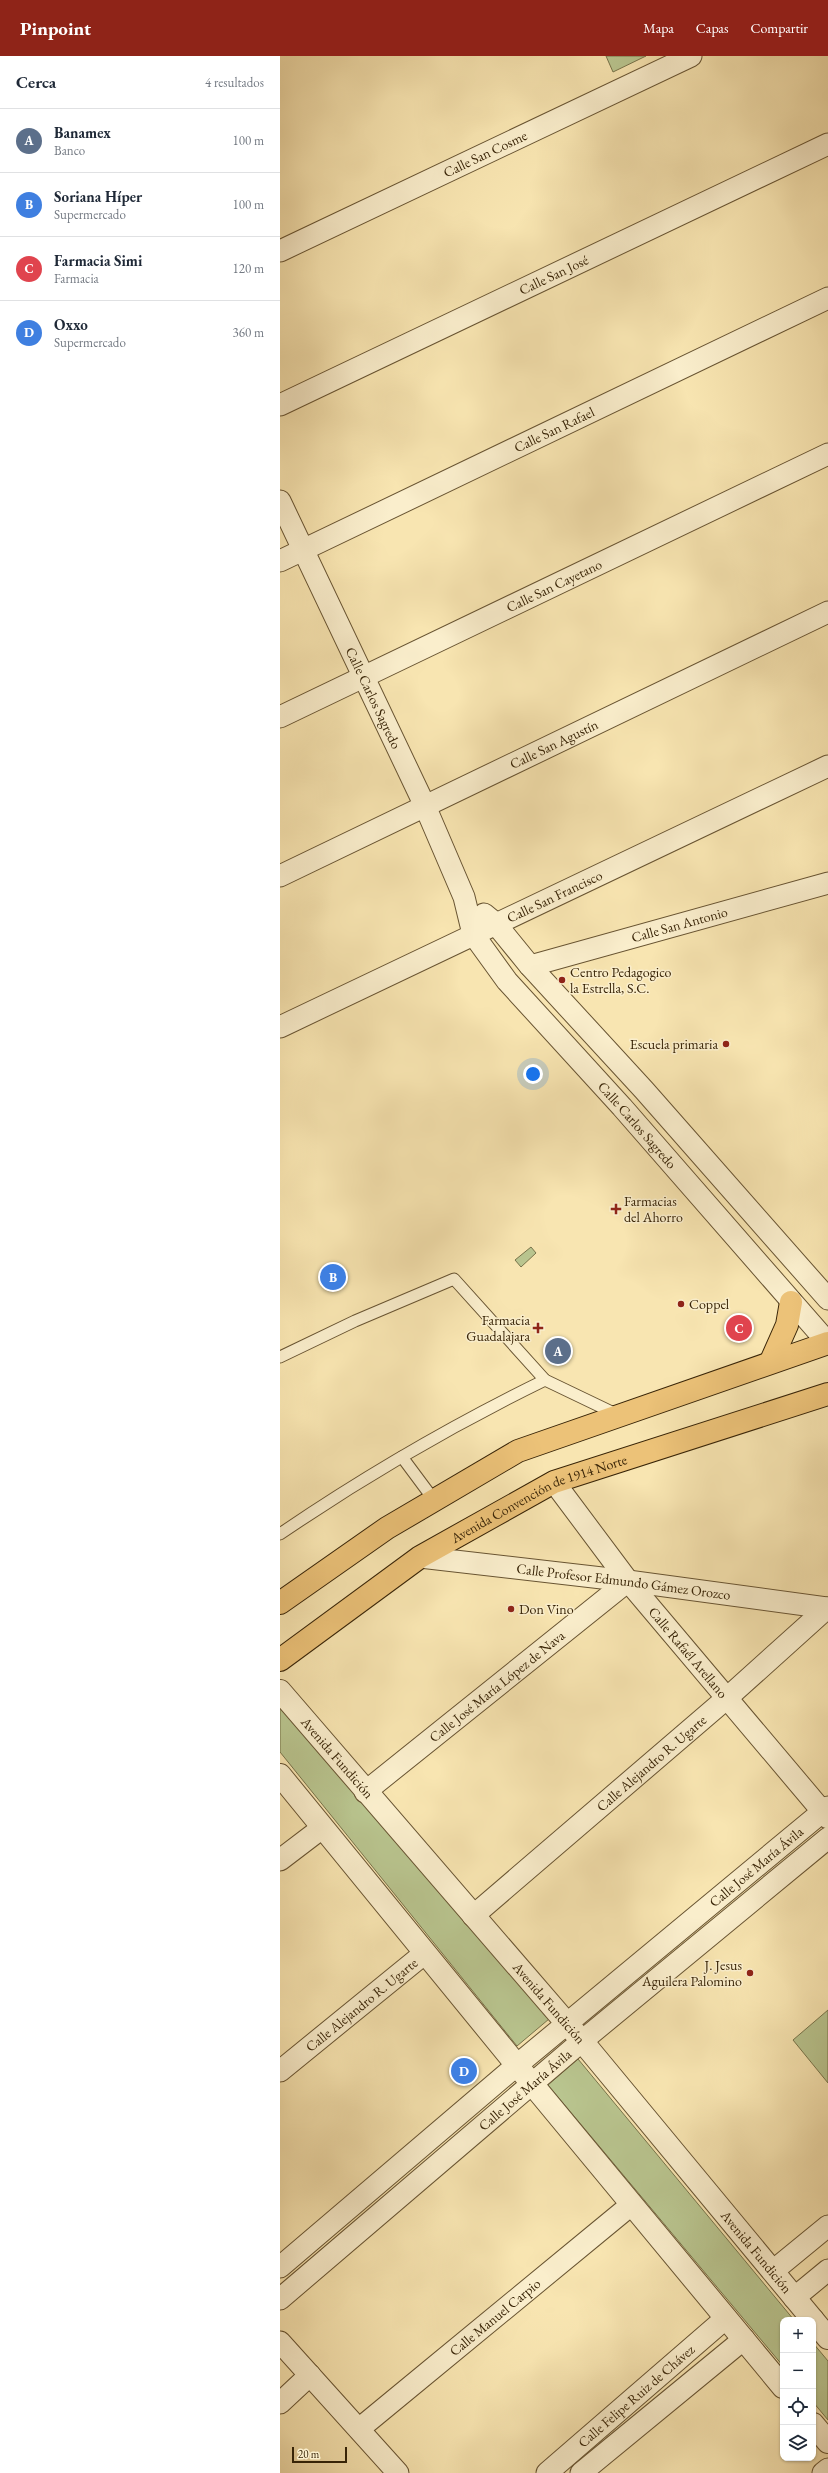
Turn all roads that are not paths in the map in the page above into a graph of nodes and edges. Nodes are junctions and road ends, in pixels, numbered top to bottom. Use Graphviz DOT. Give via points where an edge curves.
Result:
graph roads {
  1 [pos="691,56"];
  2 [pos="828,144"];
  3 [pos="280,251"];
  4 [pos="828,298"];
  5 [pos="280,405"];
  6 [pos="828,454"];
  7 [pos="280,501"];
  8 [pos="303,550"];
  9 [pos="280,561"];
  10 [pos="828,612"];
  11 [pos="364,677"];
  12 [pos="280,717"];
  13 [pos="828,766"];
  14 [pos="425,806"];
  15 [pos="280,876"];
  16 [pos="828,884"];
  17 [pos="464,897"];
  18 [pos="495,923"];
  19 [pos="473,934"];
  20 [pos="530,966"];
  21 [pos="280,1027"];
  22 [pos="644,1090"];
  23 [pos="622,1107"];
  24 [pos="828,1299"];
  25 [pos="792,1302"];
  26 [pos="828,1343"];
  27 [pos="280,1357"];
  28 [pos="771,1361"];
  29 [pos="545,1380"];
  30 [pos="828,1394"];
  31 [pos="619,1415"];
  32 [pos="402,1457"];
  33 [pos="554,1482"];
  34 [pos="434,1500"];
  35 [pos="280,1534"];
  36 [pos="420,1557"];
  37 [pos="628,1581"];
  38 [pos="280,1603"];
  39 [pos="827,1608"];
  40 [pos="280,1660"];
  41 [pos="280,1691"];
  42 [pos="727,1698"];
  43 [pos="280,1775"];
  44 [pos="365,1792"];
  45 [pos="826,1812"];
  46 [pos="322,1828"];
  47 [pos="828,1838"];
  48 [pos="280,1860"];
  49 [pos="473,1916"];
  50 [pos="425,1953"];
  51 [pos="567,2024"];
  52 [pos="582,2041"];
  53 [pos="517,2065"];
  54 [pos="280,2071"];
  55 [pos="533,2085"];
  56 [pos="631,2205"];
  57 [pos="828,2226"];
  58 [pos="280,2267"];
  59 [pos="828,2270"];
  60 [pos="773,2272"];
  61 [pos="794,2298"];
  62 [pos="280,2299"];
  63 [pos="810,2317"];
  64 [pos="726,2318"];
  65 [pos="816,2324"];
  66 [pos="828,2338"];
  67 [pos="744,2340"];
  68 [pos="280,2342"];
  69 [pos="310,2375"];
  70 [pos="780,2383"];
  71 [pos="280,2403"];
  72 [pos="814,2425"];
  73 [pos="358,2429"];
  74 [pos="828,2442"];
  75 [pos="828,2468"];
  76 [pos="398,2473"];
  77 [pos="547,2473"];
  78 [pos="581,2473"];
  79 [pos="823,2473"];
  1 -- 3 [label="street, Calle San Cosme"];
  2 -- 5 [label="street, Calle San José"];
  4 -- 8 [label="street, Calle San Rafael"];
  6 -- 11 [label="street, Calle San Cayetano"];
  7 -- 8 [label="street, Calle Carlos Sagredo"];
  8 -- 9 [label="street, Calle San Rafael"];
  8 -- 11 [label="street, Calle Carlos Sagredo"];
  10 -- 14 [label="street, Calle San Agustín"];
  11 -- 12 [label="street, Calle San Cayetano"];
  11 -- 14 [label="street, Calle Carlos Sagredo"];
  13 -- 18 [label="street, Calle San Francisco"];
  14 -- 15 [label="street, Calle San Agustín"];
  14 -- 17 [label="street, Calle Carlos Sagredo"];
  16 -- 20 [label="street, Calle San Antonio"];
  17 -- 18 [label="street, Calle Carlos Sagredo"];
  17 -- 19 [label="street, Calle Carlos Sagredo"];
  18 -- 19 [label="street, Calle San Francisco"];
  18 -- 20 [label="street, Calle Carlos Sagredo"];
  19 -- 21 [label="street, Calle San Francisco"];
  19 -- 23 [label="street, Calle Carlos Sagredo" via="507,981"];
  20 -- 22 [label="street, Calle Carlos Sagredo"];
  22 -- 23 [label="street"];
  22 -- 24 [label="street, Calle Carlos Sagredo"];
  23 -- 25 [label="street, Calle Carlos Sagredo"];
  25 -- 26 [label="street, Calle Carlos Sagredo"];
  25 -- 28 [label="main road" via="786,1330"];
  26 -- 28 [label="main road"];
  27 -- 29 [label="lane" via="454,1279"];
  28 -- 31 [label="main road"];
  29 -- 31 [label="lane"];
  29 -- 32 [label="lane" via="496,1404"];
  30 -- 33 [label="main road, Avenida Convención de 1914 Norte"];
  31 -- 34 [label="main road" via="518,1451"];
  32 -- 34 [label="lane"];
  32 -- 35 [label="lane" via="356,1483"];
  33 -- 36 [label="main road, Avenida Convención de 1914 Norte"];
  33 -- 37 [label="street, Calle Rafaél Arellano"];
  34 -- 38 [label="main road" via="387,1528"];
  36 -- 37 [label="street, Calle Profesor Edmundo Gámez Orozco"];
  36 -- 40 [label="main road, Avenida Convención de 1914 Norte"];
  37 -- 39 [label="street, Calle Profesor Edmundo Gámez Orozco"];
  37 -- 42 [label="street, Calle Rafaél Arellano"];
  37 -- 44 [label="street, Calle José María López de Nava"];
  39 -- 42 [label="street, Calle Alejandro R. Ugarte"];
  41 -- 44 [label="street, Avenida Fundición"];
  42 -- 45 [label="street, Calle Rafaél Arellano"];
  42 -- 49 [label="street, Calle Alejandro R. Ugarte"];
  43 -- 46 [label="street"];
  44 -- 49 [label="street, Avenida Fundición"];
  45 -- 51 [label="street, Calle José María Ávila"];
  46 -- 48 [label="street"];
  46 -- 50 [label="street"];
  47 -- 52 [label="street, Calle José María Ávila"];
  49 -- 51 [label="street, Avenida Fundición"];
  50 -- 53 [label="street"];
  50 -- 54 [label="street, Calle Alejandro R. Ugarte"];
  51 -- 52 [label="street, Avenida Fundición"];
  51 -- 53 [label="street, Calle José María Ávila"];
  52 -- 55 [label="street, Calle José María Ávila"];
  52 -- 60 [label="street, Avenida Fundición"];
  53 -- 55 [label="street"];
  53 -- 58 [label="street, Calle José María Ávila"];
  55 -- 56 [label="street"];
  55 -- 62 [label="street, Calle José María Ávila"];
  56 -- 64 [label="street"];
  56 -- 73 [label="street, Calle Manuel Carpio"];
  57 -- 60 [label="street"];
  59 -- 61 [label="street"];
  60 -- 61 [label="street, Avenida Fundición"];
  61 -- 63 [label="street, Avenida Fundición"];
  64 -- 67 [label="street"];
  64 -- 77 [label="street, Calle Felipe Ruiz de Chávez"];
  65 -- 66 [label="street, Avenida Fundición"];
  67 -- 70 [label="street"];
  67 -- 78 [label="street, Calle Felipe Ruiz de Chávez"];
  68 -- 69 [label="street"];
  69 -- 71 [label="street"];
  69 -- 73 [label="street"];
  72 -- 74 [label="street"];
  73 -- 76 [label="street"];
  75 -- 79 [label="street"];
}
